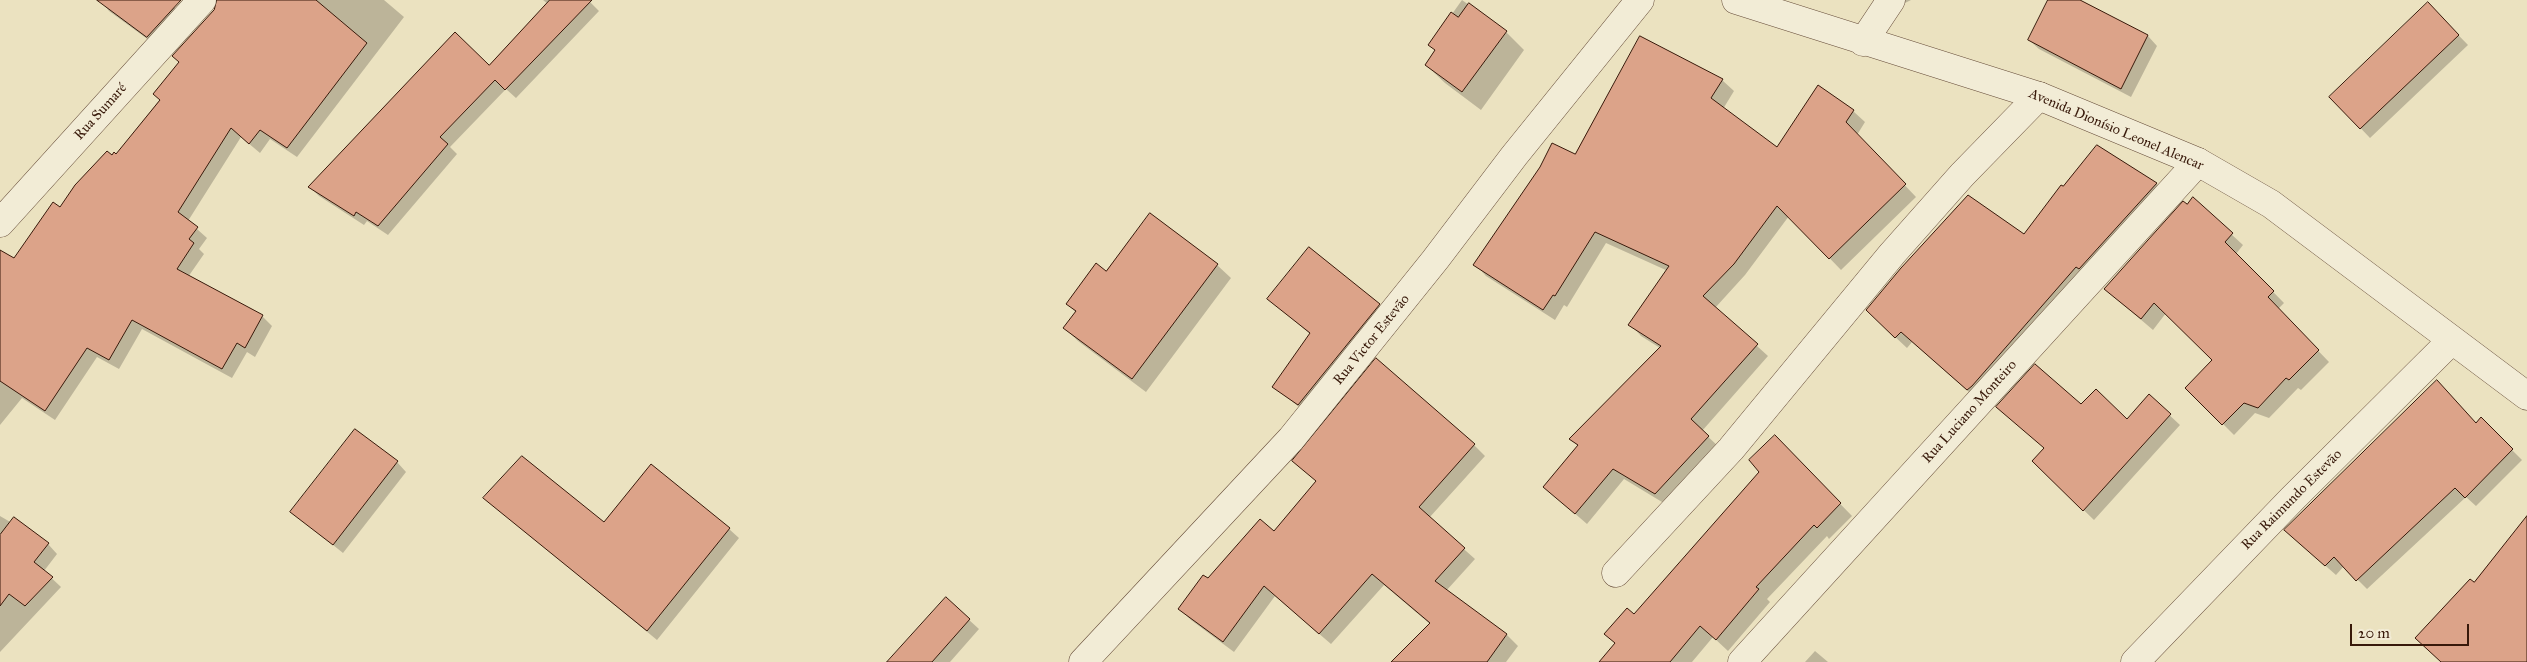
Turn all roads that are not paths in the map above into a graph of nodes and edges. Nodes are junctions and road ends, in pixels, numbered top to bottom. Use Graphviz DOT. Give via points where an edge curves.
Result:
graph roads {
  1 [pos="202,0"];
  2 [pos="1640,0"];
  3 [pos="1736,0"];
  4 [pos="1891,0"];
  5 [pos="1863,42"];
  6 [pos="2039,96"];
  7 [pos="2198,162"];
  8 [pos="0,223"];
  9 [pos="2451,341"];
  10 [pos="2527,396"];
  11 [pos="1616,573"];
  12 [pos="1083,662"];
  13 [pos="1742,662"];
  14 [pos="2135,662"];
  1 -- 8 [label="street, Rua Sumaré"];
  2 -- 12 [label="street, Rua Victor Estevão" via="1291,439"];
  3 -- 5 [label="street, Avenida Dionísio Leonel Alencar"];
  4 -- 5 [label="street"];
  5 -- 6 [label="street, Avenida Dionísio Leonel Alencar"];
  6 -- 7 [label="street, Avenida Dionísio Leonel Alencar"];
  6 -- 11 [label="street" via="1956,182 1827,331 1731,449"];
  7 -- 9 [label="street, Avenida Dionísio Leonel Alencar" via="2271,204"];
  7 -- 13 [label="street, Rua Luciano Monteiro"];
  9 -- 10 [label="street, Avenida Dionísio Leonel Alencar"];
  9 -- 14 [label="street, Rua Raimundo Estevão"];
}
